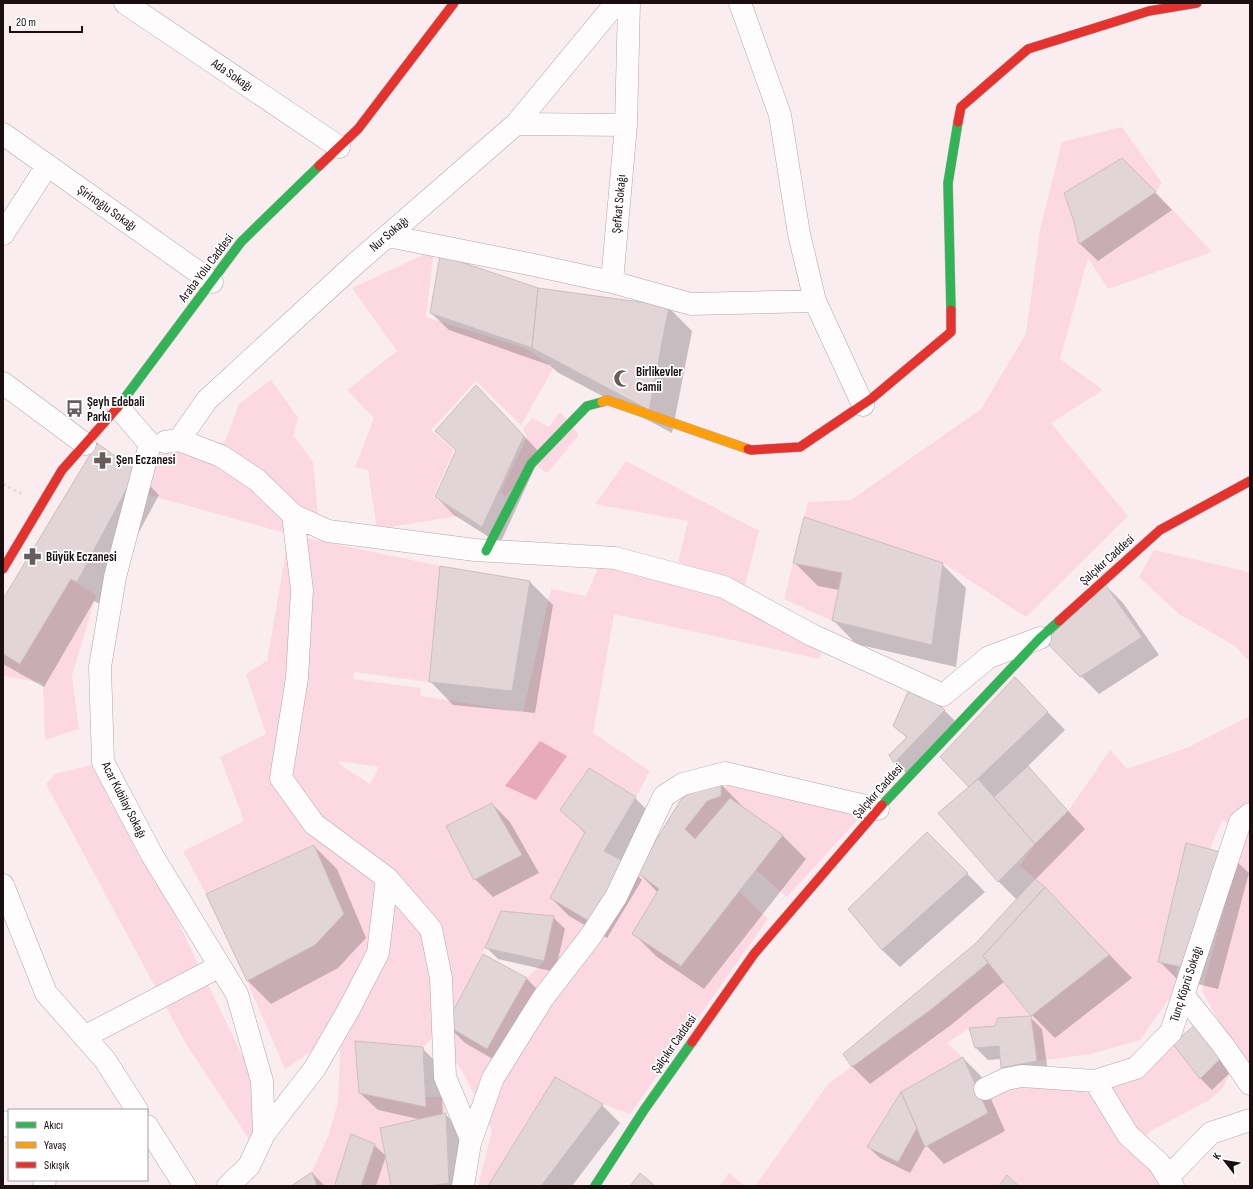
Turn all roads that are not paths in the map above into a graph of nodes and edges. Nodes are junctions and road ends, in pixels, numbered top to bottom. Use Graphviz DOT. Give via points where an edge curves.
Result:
graph roads {
  1 [pos="125,3"];
  2 [pos="454,3"];
  3 [pos="616,3"];
  4 [pos="629,3"];
  5 [pos="740,3"];
  6 [pos="1197,3"];
  7 [pos="516,124"];
  8 [pos="626,125"];
  9 [pos="3,134"];
  10 [pos="339,147"];
  11 [pos="48,166"];
  12 [pos="3,234"];
  13 [pos="388,236"];
  14 [pos="212,282"];
  15 [pos="612,282"];
  16 [pos="815,301"];
  17 [pos="3,383"];
  18 [pos="863,405"];
  19 [pos="118,407"];
  20 [pos="179,440"];
  21 [pos="85,444"];
  22 [pos="150,444"];
  23 [pos="1250,481"];
  24 [pos="293,514"];
  25 [pos="486,551"];
  26 [pos="3,569"];
  27 [pos="1040,638"];
  28 [pos="878,809"];
  29 [pos="1250,814"];
  30 [pos="387,878"];
  31 [pos="3,885"];
  32 [pos="220,966"];
  33 [pos="1183,994"];
  34 [pos="84,1037"];
  35 [pos="1094,1082"];
  36 [pos="1250,1084"];
  37 [pos="985,1089"];
  38 [pos="135,1109"];
  39 [pos="1250,1120"];
  40 [pos="148,1128"];
  41 [pos="264,1134"];
  42 [pos="471,1139"];
  43 [pos="1170,1182"];
  44 [pos="185,1186"];
  45 [pos="228,1186"];
  46 [pos="463,1186"];
  47 [pos="594,1186"];
  1 -- 10 [label="street, Ada Sokağı"];
  2 -- 10 [label="street, Araba Yolu Caddesi" via="358,129"];
  3 -- 7 [label="street, Nur Sokağı"];
  4 -- 8 [label="street, Şefkat Sokağı"];
  5 -- 16 [label="street" via="780,115 799,234"];
  6 -- 18 [label="street" via="1149,11 1028,49 961,107 948,183 951,332"];
  7 -- 8 [label="street"];
  7 -- 13 [label="street, Nur Sokağı"];
  8 -- 15 [label="street, Şefkat Sokağı"];
  9 -- 11 [label="street, Şirinoğlu Sokağı"];
  10 -- 14 [label="street, Araba Yolu Caddesi" via="241,242"];
  11 -- 12 [label="street"];
  11 -- 14 [label="street, Şirinoğlu Sokağı"];
  13 -- 15 [label="street"];
  13 -- 20 [label="street, Nur Sokağı" via="207,400"];
  14 -- 19 [label="street, Araba Yolu Caddesi"];
  15 -- 16 [label="street" via="690,304"];
  16 -- 18 [label="street"];
  17 -- 21 [label="street"];
  18 -- 25 [label="street" via="800,447 751,450 607,400 587,406 531,464"];
  19 -- 21 [label="street, Araba Yolu Caddesi"];
  19 -- 22 [label="street"];
  20 -- 22 [label="street"];
  20 -- 24 [label="street" via="221,456 257,480"];
  21 -- 26 [label="street, Araba Yolu Caddesi" via="62,470"];
  22 -- 32 [label="street, Acar Kubilay Sokağı" via="115,577 100,667 103,762 152,855"];
  23 -- 27 [label="street, Şalçıkır Caddesi" via="1160,530"];
  24 -- 25 [label="street" via="328,531"];
  24 -- 30 [label="street" via="302,590 297,678 281,778 314,824"];
  25 -- 27 [label="street" via="615,558 724,587 812,635 943,695 989,657"];
  27 -- 28 [label="street, Şalçıkır Caddesi"];
  28 -- 42 [label="street" via="726,773 683,784 664,796 616,897 590,937 543,998 493,1078"];
  28 -- 47 [label="street, Şalçıkır Caddesi" via="754,954"];
  29 -- 33 [label="street, Tunç Köprü Sokağı" via="1240,822"];
  30 -- 41 [label="street" via="378,953 315,1068"];
  30 -- 42 [label="street" via="431,929 442,978 446,1077"];
  31 -- 34 [label="street" via="46,993"];
  32 -- 34 [label="street"];
  32 -- 41 [label="street, Acar Kubilay Sokağı" via="237,994 262,1081"];
  33 -- 35 [label="street, Tunç Köprü Sokağı" via="1171,1032 1136,1068"];
  33 -- 36 [label="street"];
  34 -- 38 [label="street" via="105,1060"];
  35 -- 37 [label="street, Tunç Köprü Sokağı" via="1022,1076 1006,1079"];
  35 -- 43 [label="street" via="1128,1135 1159,1164"];
  39 -- 43 [label="street" via="1211,1134"];
  40 -- 44 [label="street"];
  41 -- 45 [label="street" via="249,1166"];
  42 -- 46 [label="street"];
}
